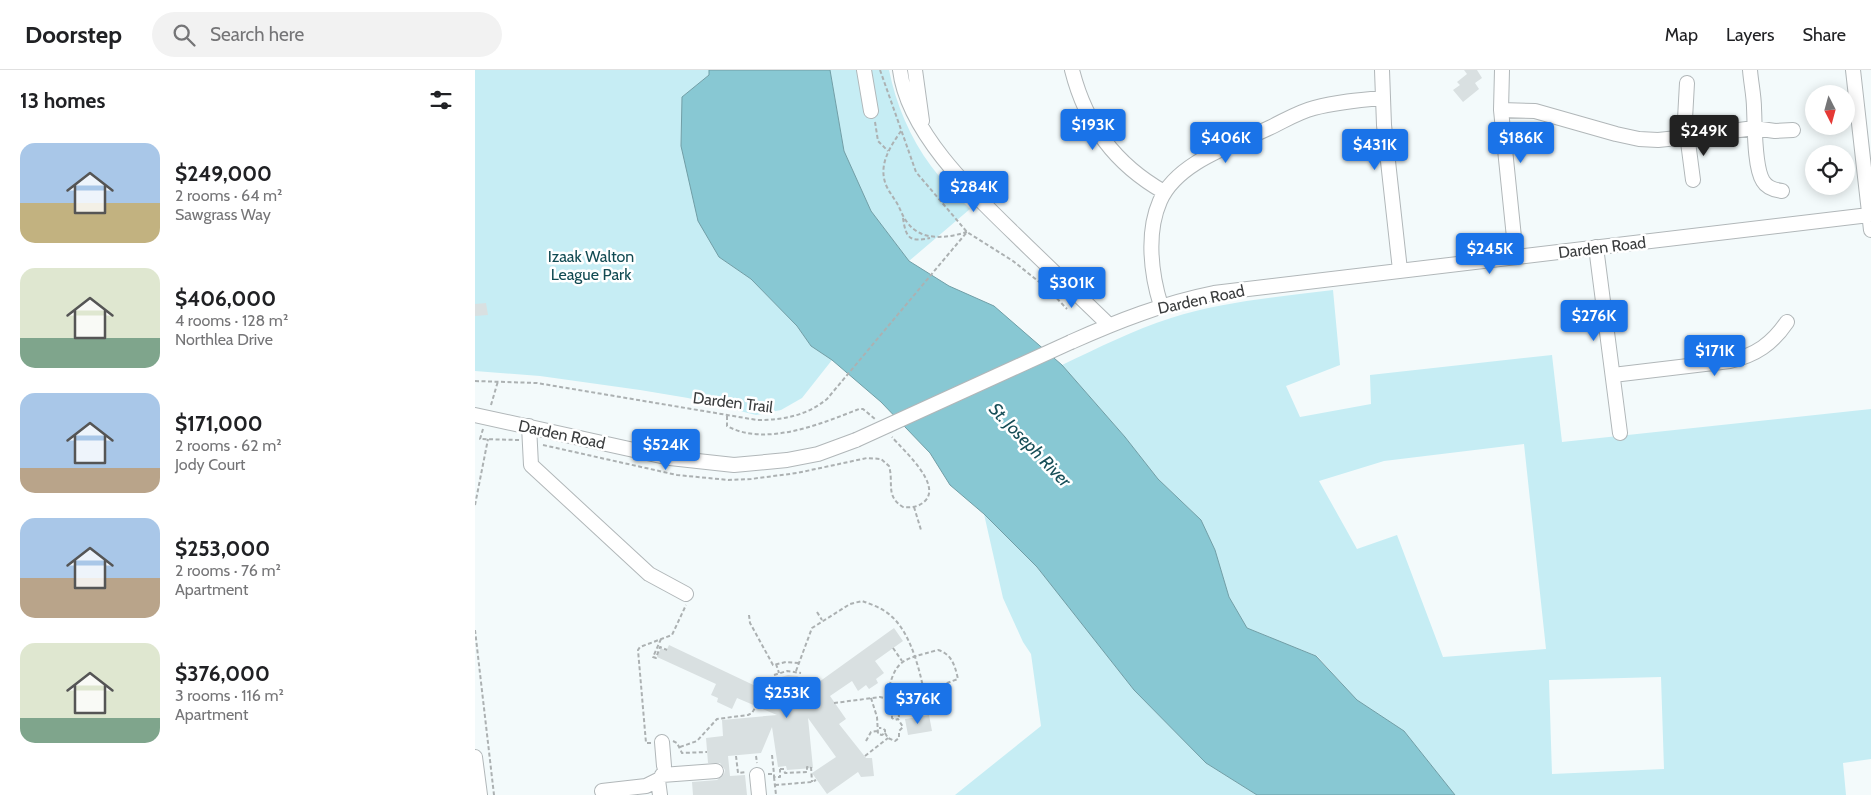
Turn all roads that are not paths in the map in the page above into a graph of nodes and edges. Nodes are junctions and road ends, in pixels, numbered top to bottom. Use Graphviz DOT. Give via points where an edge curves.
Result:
graph roads {
  1 [pos="865,70"];
  2 [pos="900,70"];
  3 [pos="915,70"];
  4 [pos="1072,70"];
  5 [pos="1382,70"];
  6 [pos="1502,70"];
  7 [pos="1751,70"];
  8 [pos="1853,70"];
  9 [pos="1687,83"];
  10 [pos="1382,98"];
  11 [pos="1501,110"];
  12 [pos="871,111"];
  13 [pos="1754,128"];
  14 [pos="923,129"];
  15 [pos="1793,130"];
  16 [pos="1687,137"];
  17 [pos="1693,180"];
  18 [pos="1165,192"];
  19 [pos="1782,192"];
  20 [pos="1869,215"];
  21 [pos="1871,230"];
  22 [pos="1597,247"];
  23 [pos="1516,257"];
  24 [pos="1400,270"];
  25 [pos="1161,306"];
  26 [pos="1787,322"];
  27 [pos="1109,325"];
  28 [pos="1613,375"];
  29 [pos="475,415"];
  30 [pos="529,426"];
  31 [pos="1620,432"];
  32 [pos="686,599"];
  33 [pos="662,742"];
  34 [pos="475,757"];
  35 [pos="697,762"];
  36 [pos="717,771"];
  37 [pos="754,773"];
  38 [pos="661,774"];
  39 [pos="602,791"];
  40 [pos="479,795"];
  41 [pos="660,795"];
  42 [pos="759,795"];
  1 -- 12 [label="street"];
  2 -- 14 [label="street" via="907,100"];
  3 -- 14 [label="street"];
  4 -- 18 [label="street" via="1081,98 1103,140 1134,173"];
  5 -- 10 [label="street"];
  6 -- 11 [label="street"];
  7 -- 13 [label="street"];
  8 -- 20 [label="street"];
  9 -- 16 [label="street"];
  10 -- 18 [label="street" via="1336,102 1290,117 1200,160"];
  10 -- 24 [label="street"];
  11 -- 16 [label="street" via="1535,111 1639,139"];
  11 -- 23 [label="street"];
  13 -- 15 [label="street"];
  13 -- 16 [label="street"];
  13 -- 19 [label="street" via="1763,183"];
  14 -- 27 [label="street" via="953,171"];
  16 -- 17 [label="street"];
  18 -- 25 [label="street" via="1155,216 1152,242 1155,282"];
  20 -- 21 [label="street"];
  20 -- 22 [label="street, Darden Road"];
  22 -- 23 [label="street, Darden Road"];
  22 -- 28 [label="street"];
  23 -- 24 [label="street, Darden Road"];
  24 -- 25 [label="street, Darden Road" via="1215,292"];
  25 -- 27 [label="street, Darden Road"];
  26 -- 28 [label="street" via="1768,345 1747,357"];
  27 -- 30 [label="street, Darden Road, bridge" via="856,440 818,454 787,460 734,465 670,458"];
  28 -- 31 [label="street"];
  29 -- 30 [label="street, Darden Road"];
  30 -- 32 [label="street" via="531,464 649,574"];
  33 -- 38 [label="street"];
  34 -- 40 [label="street"];
  35 -- 38 [label="street"];
  36 -- 38 [label="street"];
  37 -- 42 [label="street"];
  38 -- 39 [label="street" via="646,786"];
  38 -- 41 [label="street"];
}
